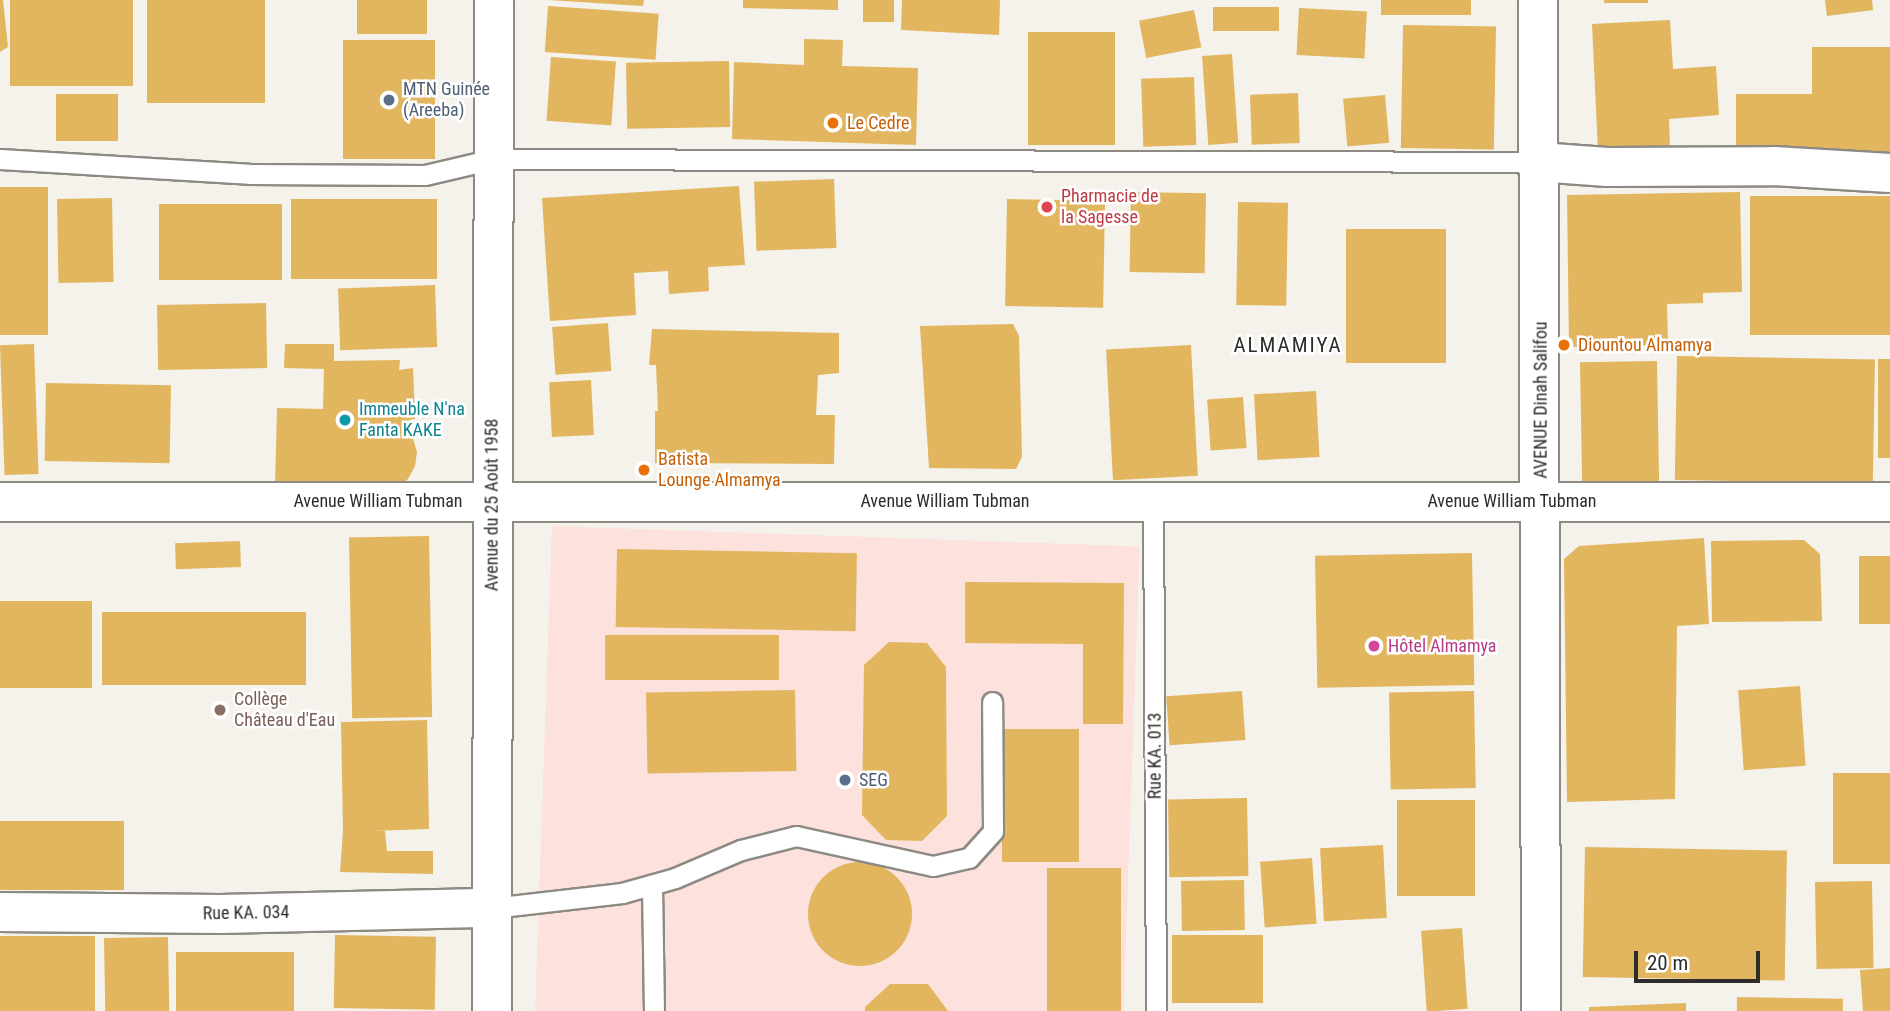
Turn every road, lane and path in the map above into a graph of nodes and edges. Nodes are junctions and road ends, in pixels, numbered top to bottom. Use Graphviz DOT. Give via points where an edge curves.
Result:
graph roads {
  1 [pos="494,0"];
  2 [pos="1538,0"];
  3 [pos="0,159"];
  4 [pos="493,159"];
  5 [pos="1539,162"];
  6 [pos="1890,173"];
  7 [pos="1153,501"];
  8 [pos="1542,501"];
  9 [pos="0,502"];
  10 [pos="492,502"];
  11 [pos="1890,502"];
  12 [pos="992,702"];
  13 [pos="652,885"];
  14 [pos="492,908"];
  15 [pos="0,912"];
  16 [pos="492,1011"];
  17 [pos="654,1011"];
  18 [pos="1156,1011"];
  19 [pos="1541,1011"];
  1 -- 4 [label="street, Avenue du 25 Août 1958"];
  2 -- 5 [label="street, AVENUE Dinah Salifou"];
  3 -- 4 [label="lane" via="249,174 425,175"];
  4 -- 5 [label="lane"];
  4 -- 10 [label="street, Avenue du 25 Août 1958"];
  5 -- 6 [label="street"];
  5 -- 8 [label="street, AVENUE Dinah Salifou"];
  7 -- 8 [label="street, Avenue William Tubman"];
  7 -- 10 [label="street, Avenue William Tubman"];
  7 -- 18 [label="lane, Rue KA. 013"];
  8 -- 11 [label="street, Avenue William Tubman"];
  8 -- 19 [label="street, AVENUE Dinah Salifou"];
  9 -- 10 [label="street, Avenue William Tubman"];
  10 -- 14 [label="street, Avenue du 25 Août 1958"];
  12 -- 13 [label="lane" via="993,831 969,858 933,866 796,836 741,850"];
  13 -- 14 [label="lane" via="622,893"];
  13 -- 17 [label="lane"];
  14 -- 15 [label="street, Rue KA. 034" via="220,914"];
  14 -- 16 [label="street, Avenue du 25 Août 1958"];
}
